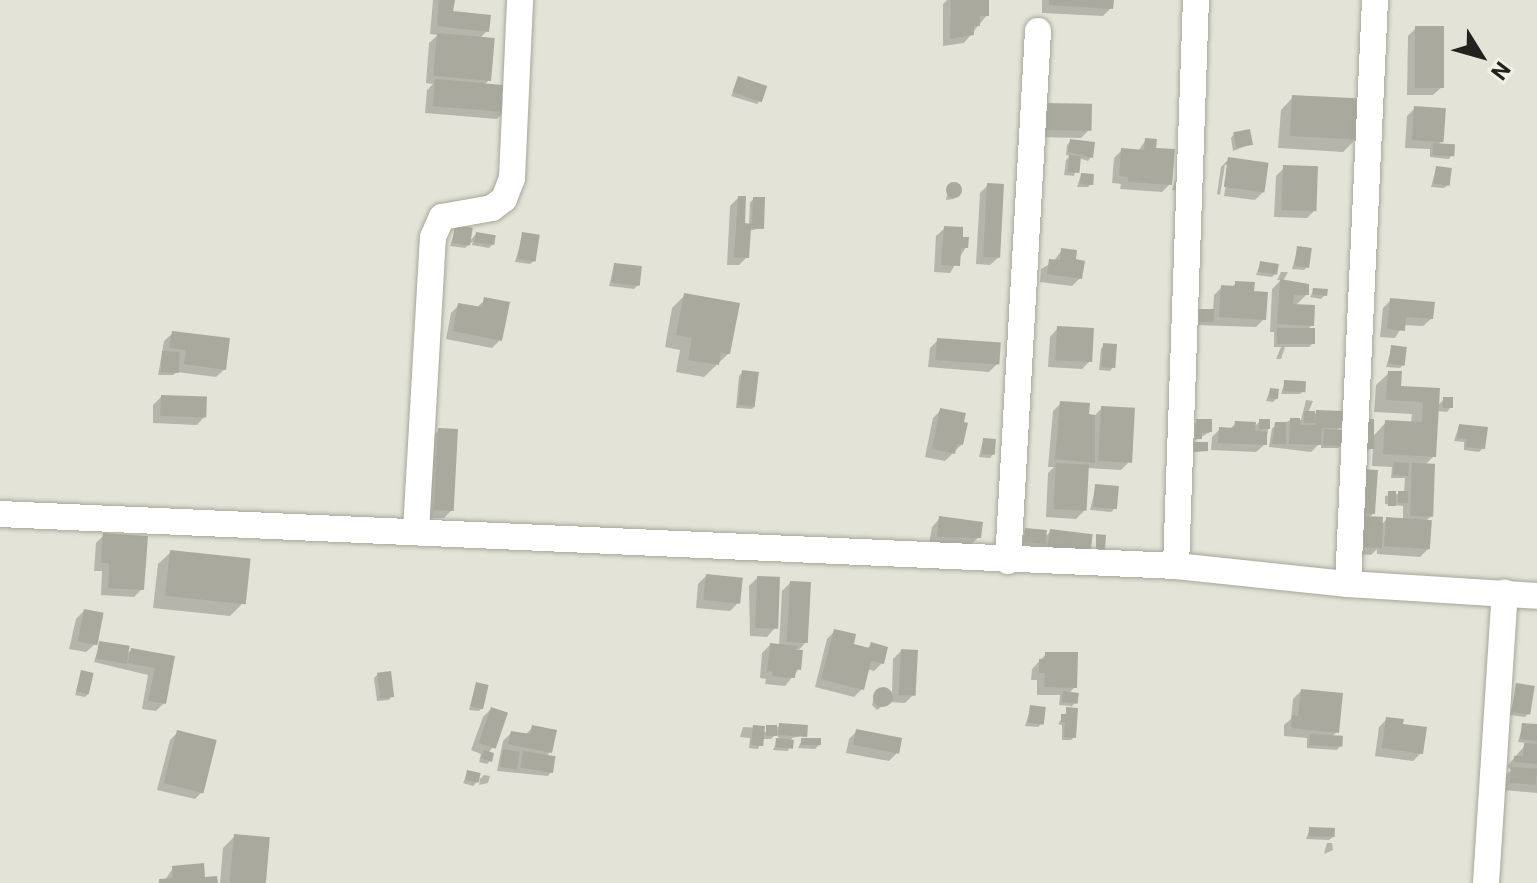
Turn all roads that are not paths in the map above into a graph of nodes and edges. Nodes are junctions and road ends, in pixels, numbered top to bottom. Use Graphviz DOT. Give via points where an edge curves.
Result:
graph roads {
  1 [pos="520,0"];
  2 [pos="1196,0"];
  3 [pos="1375,0"];
  4 [pos="1038,31"];
  5 [pos="0,514"];
  6 [pos="416,531"];
  7 [pos="1008,561"];
  8 [pos="1176,566"];
  9 [pos="1348,584"];
  10 [pos="1505,593"];
  11 [pos="1537,596"];
  12 [pos="1486,883"];
  1 -- 6 [label="street" via="512,178 504,199 492,208 442,217 433,237"];
  2 -- 8 [label="street"];
  3 -- 9 [label="street"];
  4 -- 7 [label="street"];
  5 -- 6 [label="street"];
  6 -- 7 [label="street"];
  7 -- 8 [label="street"];
  8 -- 9 [label="street"];
  9 -- 10 [label="street"];
  10 -- 11 [label="street"];
  10 -- 12 [label="street"];
}
